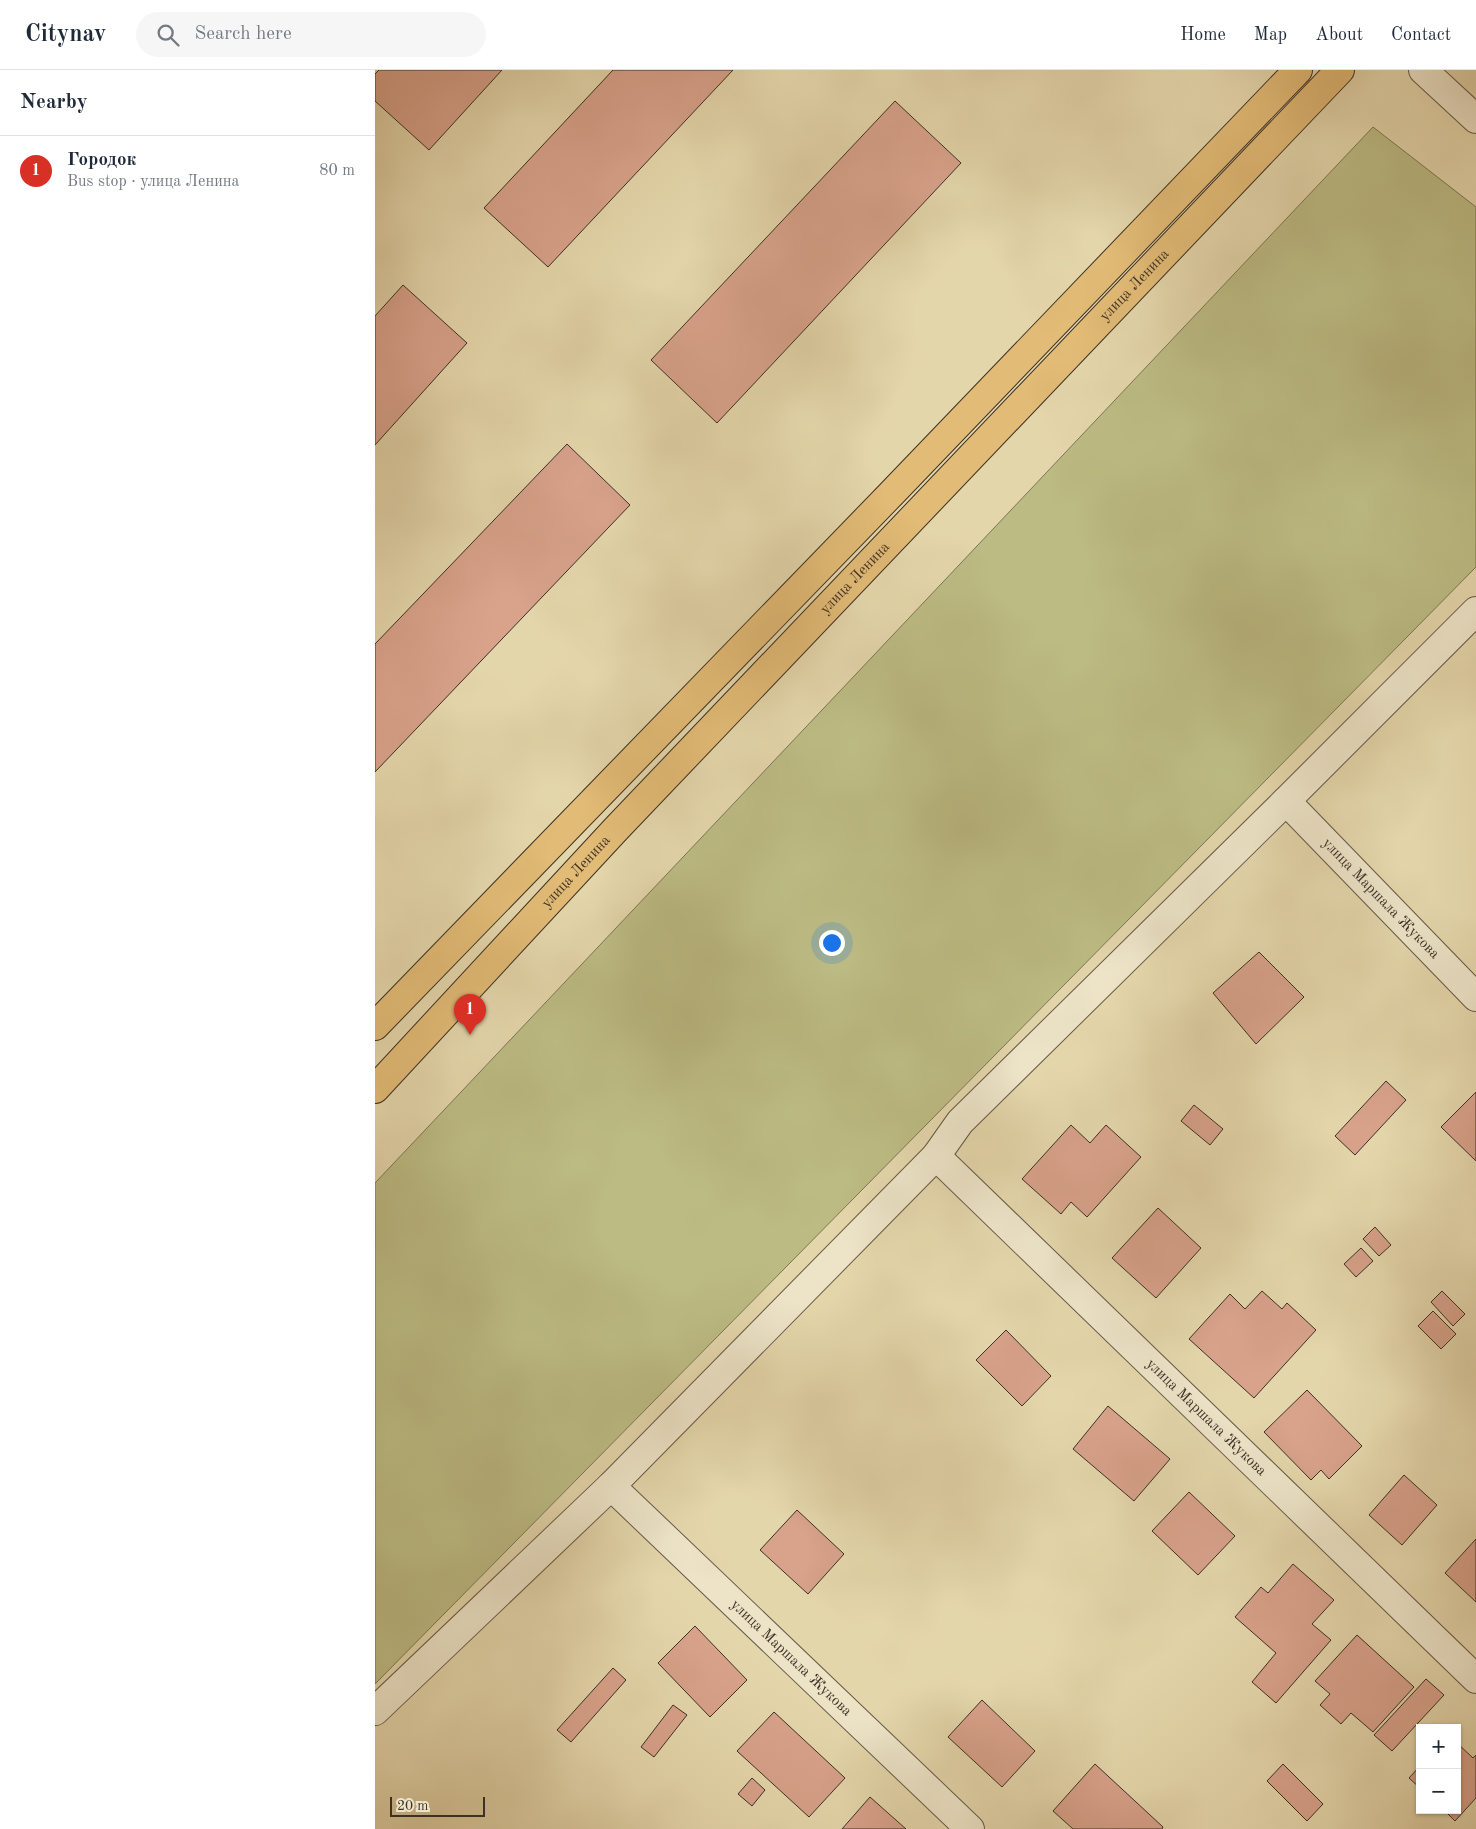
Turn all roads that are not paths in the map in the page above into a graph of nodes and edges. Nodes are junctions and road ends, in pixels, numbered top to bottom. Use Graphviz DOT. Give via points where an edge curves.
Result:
graph roads {
  1 [pos="1298,70"];
  2 [pos="1340,70"];
  3 [pos="1423,70"];
  4 [pos="1476,118"];
  5 [pos="1476,611"];
  6 [pos="1286,801"];
  7 [pos="1476,997"];
  8 [pos="375,1026"];
  9 [pos="375,1089"];
  10 [pos="936,1156"];
  11 [pos="611,1486"];
  12 [pos="1476,1679"];
  13 [pos="375,1711"];
  14 [pos="970,1829"];
  1 -- 8 [label="main road, улица Ленина"];
  2 -- 9 [label="main road, улица Ленина" via="622,822"];
  3 -- 4 [label="street"];
  5 -- 6 [label="street"];
  6 -- 7 [label="street, улица Маршала Жукова"];
  6 -- 10 [label="street" via="961,1122"];
  10 -- 11 [label="street"];
  10 -- 12 [label="street, улица Маршала Жукова"];
  11 -- 13 [label="street"];
  11 -- 14 [label="street, улица Маршала Жукова"];
}
